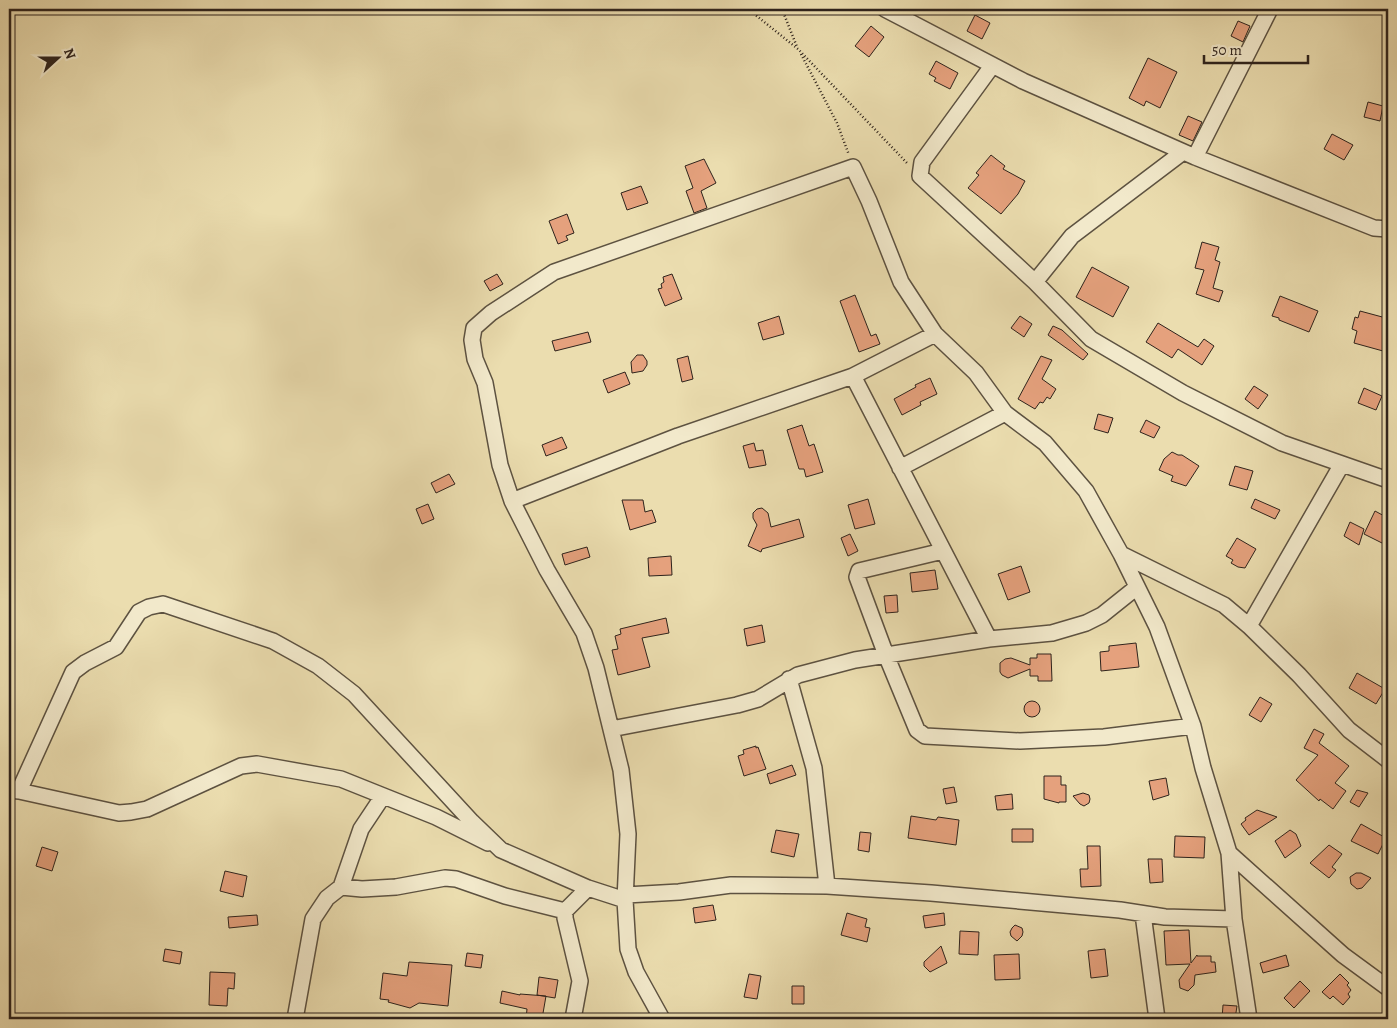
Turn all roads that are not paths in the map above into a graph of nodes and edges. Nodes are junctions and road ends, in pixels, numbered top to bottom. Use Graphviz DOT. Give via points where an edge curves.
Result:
graph roads {
  1 [pos="885,9"];
  2 [pos="1270,9"];
  3 [pos="992,66"];
  4 [pos="1189,154"];
  5 [pos="1388,228"];
  6 [pos="1035,282"];
  7 [pos="935,334"];
  8 [pos="853,376"];
  9 [pos="1005,413"];
  10 [pos="1342,464"];
  11 [pos="900,468"];
  12 [pos="1388,480"];
  13 [pos="512,500"];
  14 [pos="943,551"];
  15 [pos="1121,554"];
  16 [pos="1137,587"];
  17 [pos="1249,626"];
  18 [pos="989,639"];
  19 [pos="886,655"];
  20 [pos="789,679"];
  21 [pos="1193,726"];
  22 [pos="611,729"];
  23 [pos="1388,760"];
  24 [pos="14,791"];
  25 [pos="383,796"];
  26 [pos="501,850"];
  27 [pos="1229,854"];
  28 [pos="827,886"];
  29 [pos="341,887"];
  30 [pos="588,888"];
  31 [pos="626,898"];
  32 [pos="565,911"];
  33 [pos="1142,914"];
  34 [pos="1234,918"];
  35 [pos="1388,988"];
  36 [pos="295,1019"];
  37 [pos="573,1019"];
  38 [pos="662,1019"];
  39 [pos="1158,1019"];
  40 [pos="1248,1019"];
  1 -- 3 [label="street"];
  2 -- 4 [label="street"];
  3 -- 4 [label="street"];
  3 -- 6 [label="street" via="922,162 920,176"];
  4 -- 5 [label="street" via="1374,228"];
  4 -- 6 [label="street" via="1072,236"];
  6 -- 10 [label="street" via="1091,339 1183,393 1282,443"];
  7 -- 8 [label="street"];
  7 -- 9 [label="street" via="976,373"];
  7 -- 13 [label="street" via="902,282 853,168 554,272 491,313 474,328 472,340 476,359 485,383 500,465"];
  8 -- 11 [label="street"];
  8 -- 13 [label="street" via="678,436"];
  9 -- 11 [label="street"];
  9 -- 15 [label="street" via="1045,443 1086,491"];
  10 -- 12 [label="street"];
  10 -- 17 [label="street"];
  11 -- 14 [label="street"];
  13 -- 22 [label="street" via="547,570 584,633"];
  14 -- 18 [label="street"];
  14 -- 19 [label="street" via="857,573"];
  15 -- 16 [label="street"];
  15 -- 17 [label="street" via="1224,605"];
  16 -- 18 [label="street" via="1102,615 1086,623 1052,633"];
  16 -- 21 [label="street" via="1157,626"];
  17 -- 23 [label="street" via="1299,674 1348,730"];
  18 -- 19 [label="street"];
  19 -- 20 [label="street" via="855,660"];
  19 -- 21 [label="street" via="917,730 925,736 1020,741 1104,737"];
  20 -- 22 [label="street" via="758,699 737,705"];
  20 -- 28 [label="street" via="814,768"];
  21 -- 27 [label="street"];
  22 -- 31 [label="street" via="621,770 628,834"];
  24 -- 25 [label="street" via="119,813 131,812 148,809 241,766 257,764 340,779"];
  24 -- 26 [label="street" via="73,672 116,647 139,612 163,604 273,641 318,666 354,694"];
  25 -- 26 [label="street" via="436,817"];
  25 -- 29 [label="street" via="361,829"];
  26 -- 30 [label="street"];
  27 -- 34 [label="street"];
  27 -- 35 [label="street" via="1343,955"];
  28 -- 31 [label="street" via="731,885"];
  28 -- 33 [label="street"];
  29 -- 32 [label="street" via="396,887 444,878"];
  29 -- 36 [label="street" via="327,898 313,919"];
  30 -- 31 [label="street"];
  30 -- 32 [label="street"];
  31 -- 38 [label="street" via="628,949 636,972"];
  32 -- 37 [label="street" via="580,982"];
  33 -- 34 [label="street" via="1165,918"];
  33 -- 39 [label="street"];
  34 -- 40 [label="street"];
}
